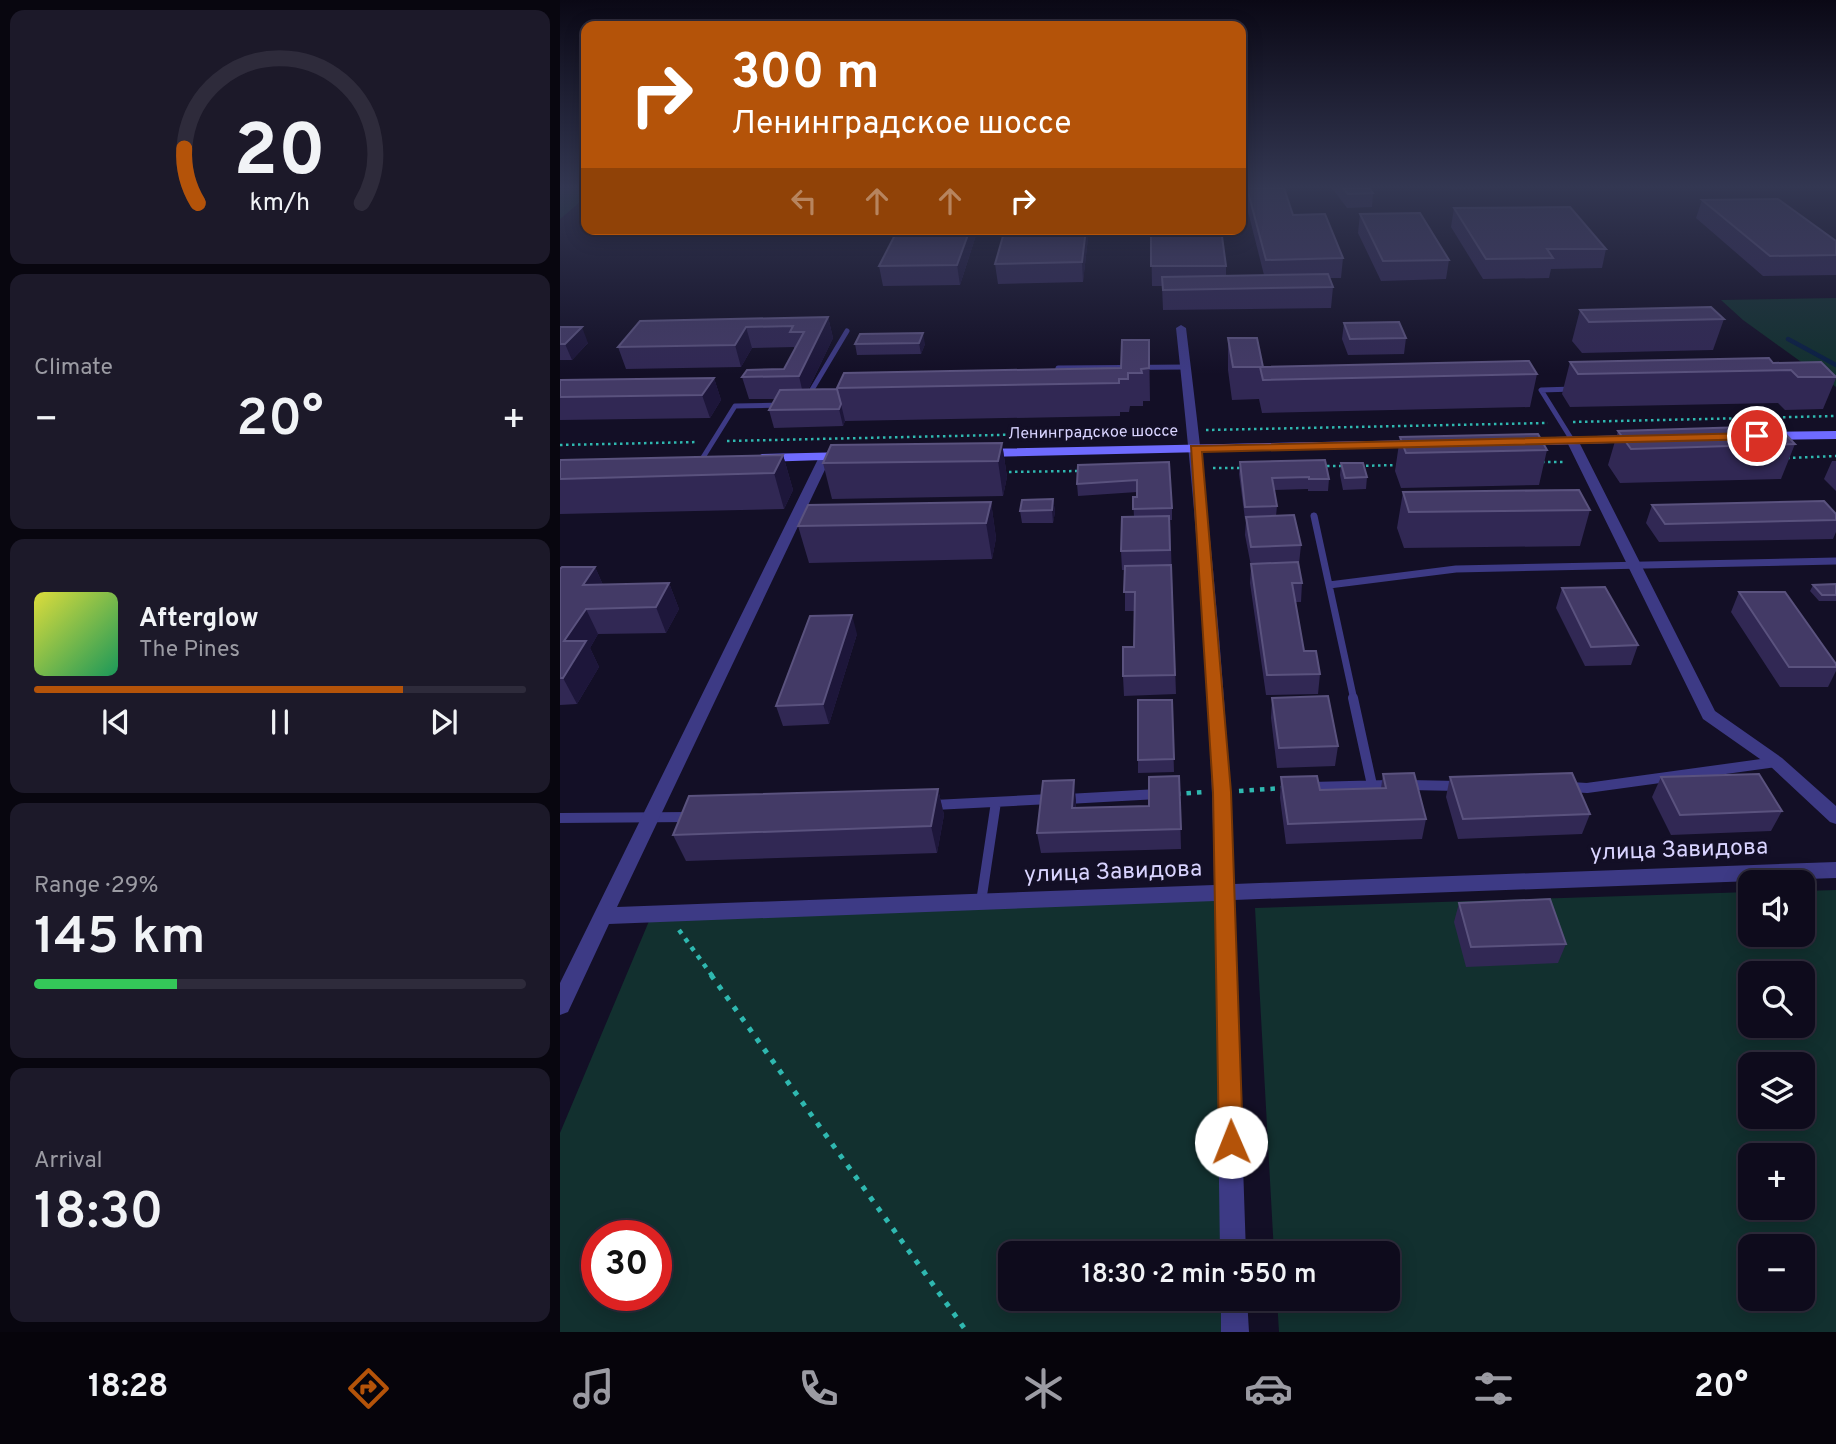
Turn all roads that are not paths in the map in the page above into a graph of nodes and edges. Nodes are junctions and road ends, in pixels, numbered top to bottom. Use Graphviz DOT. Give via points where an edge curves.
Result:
graph roads {
  1 [pos="1181,328"];
  2 [pos="847,331"];
  3 [pos="1186,367"];
  4 [pos="1052,388"];
  5 [pos="1582,389"];
  6 [pos="1528,390"];
  7 [pos="1541,390"];
  8 [pos="817,404"];
  9 [pos="790,405"];
  10 [pos="1836,435"];
  11 [pos="1752,436"];
  12 [pos="1655,439"];
  13 [pos="1194,440"];
  14 [pos="1572,440"];
  15 [pos="1508,442"];
  16 [pos="1440,443"];
  17 [pos="965,454"];
  18 [pos="867,456"];
  19 [pos="825,457"];
  20 [pos="743,458"];
  21 [pos="703,459"];
  22 [pos="1314,516"];
  23 [pos="1836,561"];
  24 [pos="1634,564"];
  25 [pos="1329,585"];
  26 [pos="1776,762"];
  27 [pos="1372,785"];
  28 [pos="1466,786"];
  29 [pos="1560,787"];
  30 [pos="1298,788"];
  31 [pos="1160,794"];
  32 [pos="996,802"];
  33 [pos="927,805"];
  34 [pos="707,816"];
  35 [pos="1836,817"];
  36 [pos="560,818"];
  37 [pos="652,818"];
  38 [pos="1836,870"];
  39 [pos="1227,893"];
  40 [pos="981,902"];
  41 [pos="601,916"];
  42 [pos="560,1005"];
  43 [pos="1233,1241"];
  44 [pos="1234,1311"];
  45 [pos="1235,1332"];
  1 -- 3 [label="street"];
  2 -- 8 [label="lane" via="803,404"];
  3 -- 4 [label="lane" via="1058,368"];
  3 -- 13 [label="street"];
  5 -- 7 [label="lane"];
  6 -- 7 [label="lane"];
  7 -- 14 [label="lane"];
  9 -- 21 [label="lane" via="735,406"];
  10 -- 11 [label="main road"];
  12 -- 14 [label="main road"];
  13 -- 16 [label="main road, Ленинградское шоссе"];
  13 -- 17 [label="main road, Ленинградское шоссе"];
  13 -- 39 [label="street"];
  14 -- 15 [label="main road"];
  14 -- 24 [label="street"];
  18 -- 19 [label="main road"];
  19 -- 20 [label="main road"];
  19 -- 37 [label="street"];
  22 -- 25 [label="lane"];
  23 -- 24 [label="lane"];
  24 -- 25 [label="lane" via="1456,569"];
  24 -- 26 [label="street" via="1709,715"];
  25 -- 27 [label="lane"];
  26 -- 29 [label="lane" via="1587,788"];
  26 -- 35 [label="street"];
  27 -- 28 [label="lane"];
  27 -- 30 [label="lane"];
  31 -- 32 [label="lane"];
  32 -- 33 [label="lane"];
  32 -- 40 [label="lane"];
  34 -- 37 [label="lane"];
  36 -- 37 [label="lane"];
  37 -- 41 [label="street"];
  38 -- 39 [label="street, улица Завидова"];
  39 -- 40 [label="street, улица Завидова"];
  39 -- 43 [label="street"];
  40 -- 41 [label="street, улица Завидова"];
  41 -- 42 [label="street"];
  44 -- 45 [label="street"];
}
